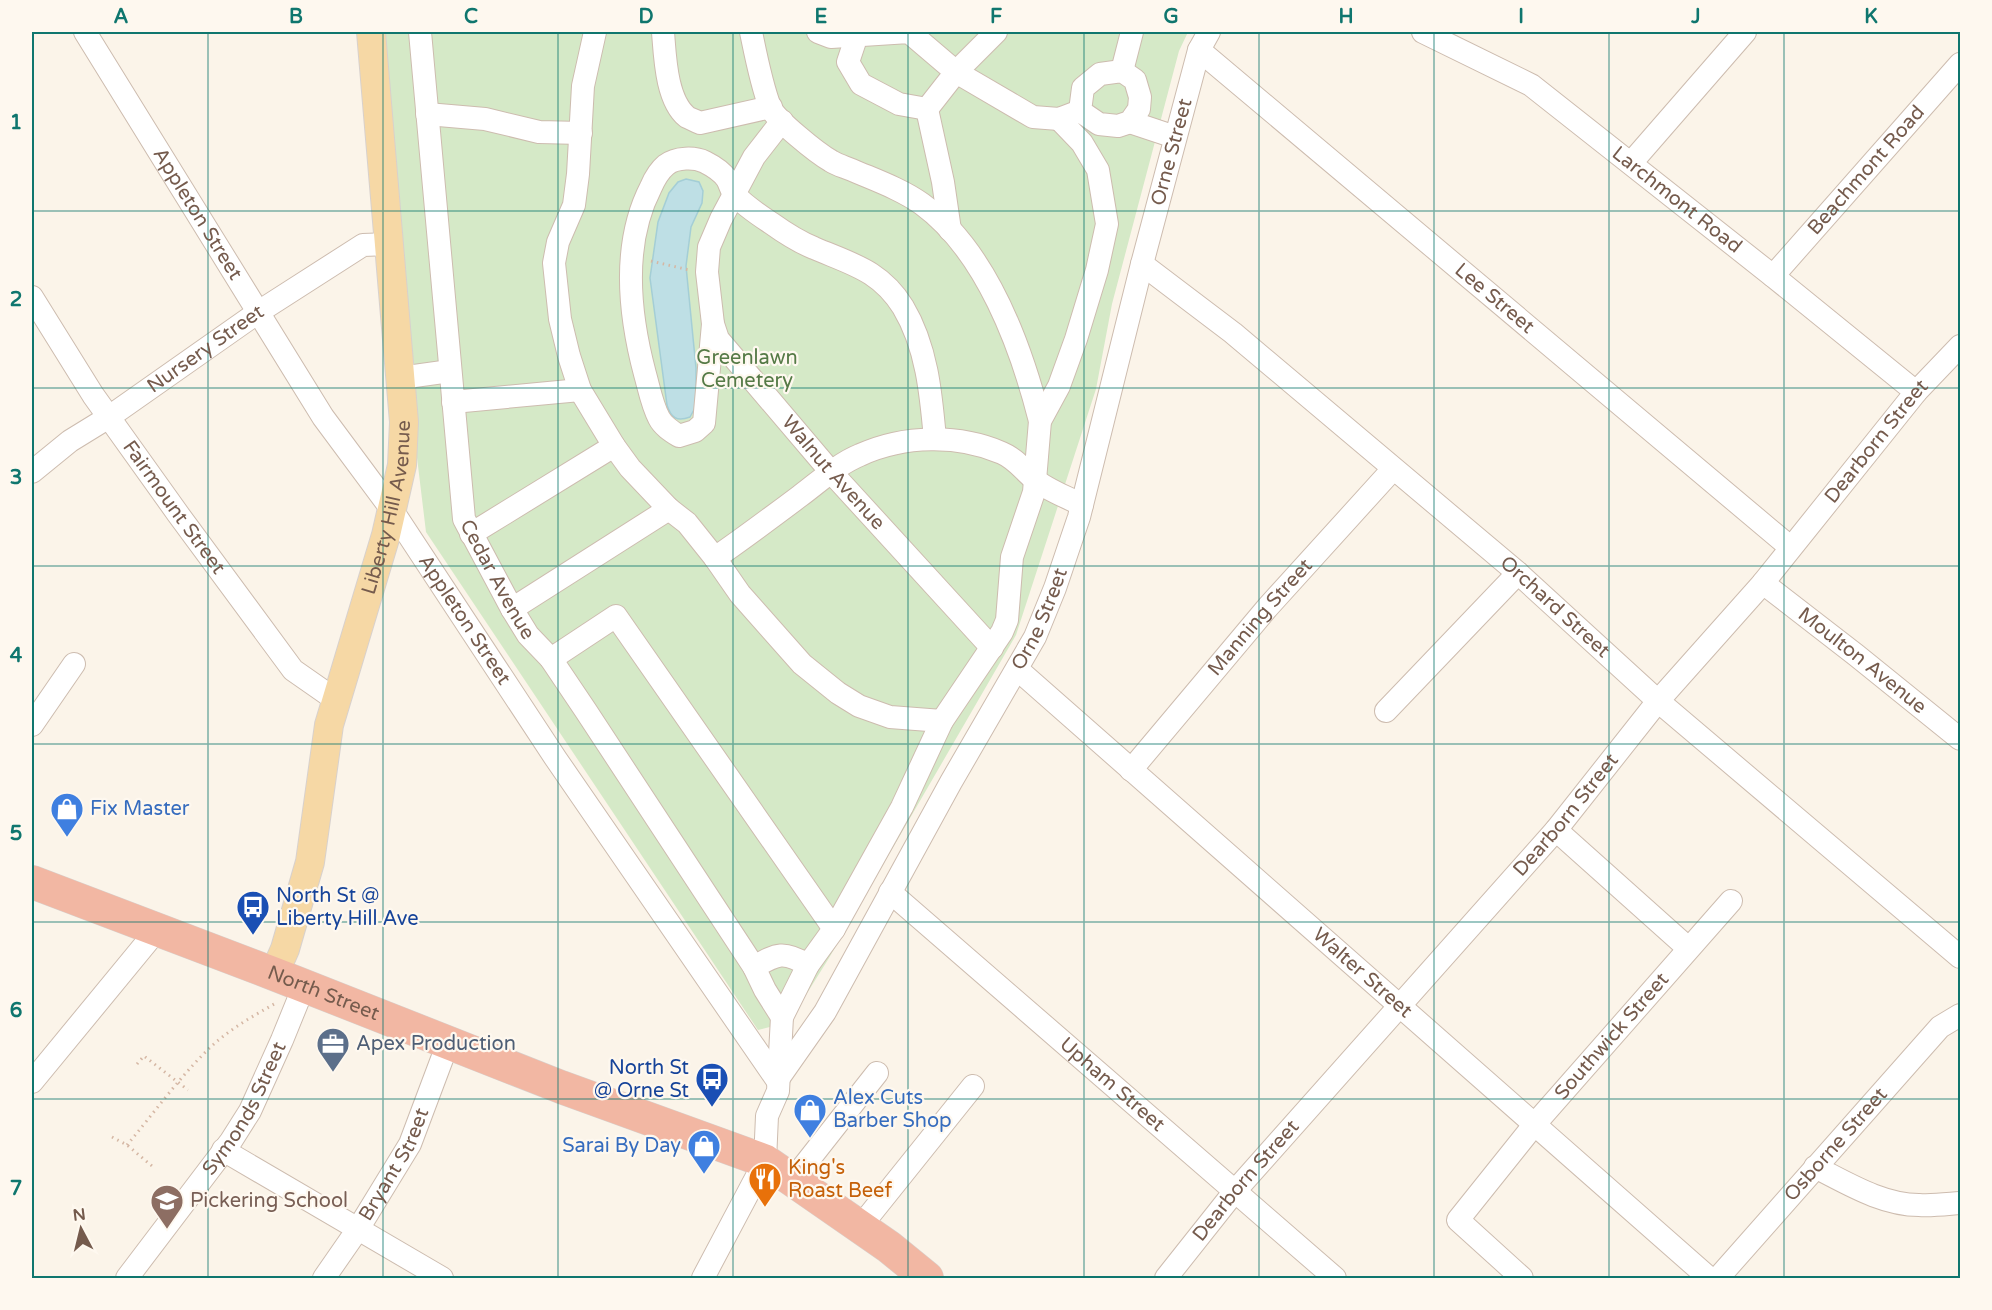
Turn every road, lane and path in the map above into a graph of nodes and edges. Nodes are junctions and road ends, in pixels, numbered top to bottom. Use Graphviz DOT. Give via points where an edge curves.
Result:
graph roads {
  1 [pos="85,32"];
  2 [pos="371,32"];
  3 [pos="420,32"];
  4 [pos="595,32"];
  5 [pos="663,32"];
  6 [pos="751,32"];
  7 [pos="818,32"];
  8 [pos="909,32"];
  9 [pos="996,32"];
  10 [pos="1132,32"];
  11 [pos="1423,32"];
  12 [pos="1745,32"];
  13 [pos="857,35"];
  14 [pos="1204,41"];
  15 [pos="1960,64"];
  16 [pos="1122,71"];
  17 [pos="956,72"];
  18 [pos="927,109"];
  19 [pos="427,114"];
  20 [pos="776,114"];
  21 [pos="1069,115"];
  22 [pos="1130,122"];
  23 [pos="581,133"];
  24 [pos="1175,137"];
  25 [pos="1631,163"];
  26 [pos="734,194"];
  27 [pos="950,230"];
  28 [pos="389,244"];
  29 [pos="632,261"];
  30 [pos="1142,264"];
  31 [pos="707,272"];
  32 [pos="1773,276"];
  33 [pos="32,297"];
  34 [pos="257,313"];
  35 [pos="713,324"];
  36 [pos="1957,354"];
  37 [pos="450,371"];
  38 [pos="400,378"];
  39 [pos="580,390"];
  40 [pos="1916,392"];
  41 [pos="453,402"];
  42 [pos="109,417"];
  43 [pos="1039,431"];
  44 [pos="934,439"];
  45 [pos="614,446"];
  46 [pos="1005,454"];
  47 [pos="1393,469"];
  48 [pos="32,472"];
  49 [pos="831,472"];
  50 [pos="1034,479"];
  51 [pos="1082,505"];
  52 [pos="669,509"];
  53 [pos="392,510"];
  54 [pos="471,534"];
  55 [pos="1790,547"];
  56 [pos="715,558"];
  57 [pos="1518,573"];
  58 [pos="1763,583"];
  59 [pos="512,609"];
  60 [pos="992,648"];
  61 [pos="550,659"];
  62 [pos="74,664"];
  63 [pos="1017,669"];
  64 [pos="336,700"];
  65 [pos="1658,701"];
  66 [pos="1386,711"];
  67 [pos="942,721"];
  68 [pos="32,725"];
  69 [pos="1960,739"];
  70 [pos="1131,770"];
  71 [pos="1556,830"];
  72 [pos="32,882"];
  73 [pos="890,892"];
  74 [pos="1731,901"];
  75 [pos="834,929"];
  76 [pos="156,930"];
  77 [pos="1688,948"];
  78 [pos="1960,957"];
  79 [pos="807,965"];
  80 [pos="754,966"];
  81 [pos="285,987"];
  82 [pos="1400,1006"];
  83 [pos="1960,1015"];
  84 [pos="782,1017"];
  85 [pos="448,1043"];
  86 [pos="137,1064"];
  87 [pos="877,1073"];
  88 [pos="777,1080"];
  89 [pos="32,1082"];
  90 [pos="179,1083"];
  91 [pos="974,1086"];
  92 [pos="188,1090"];
  93 [pos="1534,1125"];
  94 [pos="112,1137"];
  95 [pos="127,1145"];
  96 [pos="223,1150"];
  97 [pos="765,1161"];
  98 [pos="152,1166"];
  99 [pos="1815,1167"];
  100 [pos="792,1181"];
  101 [pos="1235,1191"];
  102 [pos="1960,1203"];
  103 [pos="860,1227"];
  104 [pos="358,1229"];
  105 [pos="127,1278"];
  106 [pos="324,1278"];
  107 [pos="442,1278"];
  108 [pos="703,1278"];
  109 [pos="927,1278"];
  110 [pos="1166,1278"];
  111 [pos="1335,1278"];
  112 [pos="1522,1278"];
  113 [pos="1709,1278"];
  114 [pos="1718,1278"];
  1 -- 34 [label="street, Appleton Street"];
  2 -- 28 [label="main road, Liberty Hill Avenue"];
  3 -- 19 [label="street, Cedar Avenue"];
  4 -- 23 [label="street" via="583,86"];
  5 -- 20 [label="street" via="670,84 687,117 700,123"];
  6 -- 20 [label="street" via="756,60"];
  7 -- 13 [label="street" via="831,37"];
  8 -- 13 [label="street"];
  8 -- 17 [label="street"];
  9 -- 17 [label="street"];
  10 -- 16 [label="street"];
  11 -- 25 [label="street, Larchmont Road" via="1531,85"];
  12 -- 25 [label="street"];
  13 -- 18 [label="street" via="848,62 861,84 899,104"];
  14 -- 24 [label="street, Orne Street"];
  14 -- 55 [label="street, Lee Street"];
  15 -- 32 [label="street, Beachmont Road"];
  16 -- 21 [label="street" via="1100,74 1083,88"];
  16 -- 22 [label="street" via="1135,80 1140,97"];
  17 -- 18 [label="street"];
  17 -- 21 [label="street" via="1033,117"];
  18 -- 27 [label="street"];
  19 -- 23 [label="street" via="484,119 539,132"];
  19 -- 37 [label="street, Cedar Avenue"];
  20 -- 26 [label="street, Walnut Avenue"];
  20 -- 27 [label="street" via="830,161 921,203"];
  21 -- 22 [label="street" via="1099,124 1118,126"];
  21 -- 43 [label="street" via="1098,170 1107,224 1076,339"];
  22 -- 24 [label="street"];
  23 -- 39 [label="street" via="574,205 558,242 554,263 560,320"];
  24 -- 30 [label="street, Orne Street"];
  25 -- 32 [label="street, Larchmont Road"];
  26 -- 29 [label="street" via="726,178 703,161 683,159 667,165 643,202"];
  26 -- 31 [label="street, Walnut Avenue" via="709,247"];
  26 -- 44 [label="street" via="795,239 864,268 897,299 916,332 923,358 930,386"];
  27 -- 43 [label="street" via="979,269 1003,314 1029,376"];
  28 -- 34 [label="street, Nursery Street" via="363,245"];
  28 -- 38 [label="main road, Liberty Hill Avenue"];
  29 -- 31 [label="path"];
  29 -- 35 [label="street" via="631,300 643,368 659,418 679,436 696,431 705,423"];
  30 -- 47 [label="street, Orchard Street" via="1233,333"];
  30 -- 51 [label="street, Orne Street"];
  31 -- 35 [label="street, Walnut Avenue"];
  32 -- 40 [label="street, Larchmont Road"];
  33 -- 42 [label="street, Fairmount Street"];
  34 -- 42 [label="street, Nursery Street"];
  34 -- 53 [label="street, Appleton Street" via="323,417"];
  35 -- 49 [label="street, Walnut Avenue" via="729,353"];
  36 -- 40 [label="street, Dearborn Street"];
  37 -- 38 [label="street"];
  37 -- 41 [label="street, Cedar Avenue"];
  38 -- 53 [label="main road, Liberty Hill Avenue" via="404,443"];
  39 -- 41 [label="street"];
  39 -- 45 [label="street"];
  40 -- 55 [label="street, Dearborn Street"];
  41 -- 54 [label="street, Cedar Avenue" via="464,519"];
  42 -- 48 [label="street, Nursery Street" via="70,441"];
  42 -- 64 [label="street, Fairmount Street" via="294,670"];
  43 -- 46 [label="street"];
  43 -- 50 [label="street"];
  44 -- 46 [label="street" via="964,441"];
  44 -- 49 [label="street" via="880,447"];
  45 -- 52 [label="street"];
  45 -- 54 [label="street"];
  46 -- 50 [label="street"];
  47 -- 57 [label="street, Orchard Street"];
  47 -- 70 [label="street, Manning Street" via="1267,608"];
  49 -- 56 [label="street"];
  49 -- 60 [label="street, Walnut Avenue"];
  50 -- 51 [label="street"];
  50 -- 60 [label="street" via="1034,492 1012,557 1007,620"];
  51 -- 63 [label="street, Orne Street" via="1055,588"];
  52 -- 56 [label="street" via="687,523"];
  52 -- 59 [label="street"];
  53 -- 64 [label="main road, Liberty Hill Avenue"];
  53 -- 88 [label="street, Appleton Street" via="556,759"];
  54 -- 59 [label="street, Cedar Avenue"];
  55 -- 58 [label="street, Dearborn Street"];
  56 -- 67 [label="street" via="740,594 802,664 838,693 859,706 890,717"];
  57 -- 65 [label="street, Orchard Street"];
  57 -- 66 [label="street"];
  58 -- 65 [label="street, Dearborn Street"];
  58 -- 69 [label="street, Moulton Avenue"];
  59 -- 61 [label="street, Cedar Avenue"];
  60 -- 67 [label="street"];
  61 -- 75 [label="street" via="616,616"];
  61 -- 80 [label="street, Cedar Avenue"];
  62 -- 68 [label="street"];
  63 -- 70 [label="street, Walter Street"];
  63 -- 73 [label="street, Orne Street"];
  64 -- 81 [label="main road, Liberty Hill Avenue" via="310,862 285,949"];
  65 -- 71 [label="street, Dearborn Street"];
  65 -- 78 [label="street, Orchard Street"];
  67 -- 75 [label="street" via="902,807"];
  70 -- 82 [label="street, Walter Street"];
  71 -- 77 [label="street"];
  71 -- 82 [label="street, Dearborn Street"];
  72 -- 76 [label="highway, North Street"];
  73 -- 88 [label="street, Orne Street" via="825,1012"];
  73 -- 101 [label="street, Upham Street"];
  74 -- 77 [label="street, Southwick Street"];
  75 -- 79 [label="street"];
  76 -- 81 [label="highway, North Street"];
  76 -- 89 [label="street"];
  77 -- 93 [label="street, Southwick Street"];
  79 -- 80 [label="street" via="792,955 776,954"];
  79 -- 84 [label="street"];
  80 -- 84 [label="street, Cedar Avenue"];
  81 -- 85 [label="highway, North Street"];
  81 -- 90 [label="path" via="214,1044"];
  81 -- 96 [label="street, Symonds Street" via="278,1050 250,1111"];
  82 -- 93 [label="street, Walter Street"];
  82 -- 101 [label="street, Dearborn Street"];
  83 -- 99 [label="street, Osborne Street" via="1940,1027"];
  84 -- 88 [label="street"];
  85 -- 97 [label="highway, North Street"];
  85 -- 104 [label="street, Bryant Street" via="410,1144"];
  86 -- 90 [label="path" via="144,1056"];
  87 -- 100 [label="street"];
  88 -- 97 [label="street, Orne Street" via="778,1091 767,1116"];
  90 -- 92 [label="path"];
  90 -- 95 [label="path"];
  91 -- 103 [label="street"];
  93 -- 112 [label="street, Southwick Street" via="1458,1220"];
  93 -- 113 [label="street, Walter Street"];
  94 -- 95 [label="path"];
  95 -- 98 [label="path"];
  96 -- 104 [label="street"];
  96 -- 105 [label="street, Symonds Street"];
  97 -- 100 [label="highway, North Street"];
  97 -- 108 [label="street"];
  99 -- 102 [label="street" via="1867,1193 1899,1203"];
  99 -- 114 [label="street, Osborne Street"];
  100 -- 103 [label="highway, North Street"];
  101 -- 110 [label="street, Dearborn Street"];
  101 -- 111 [label="street, Upham Street"];
  103 -- 109 [label="highway, North Street"];
  104 -- 106 [label="street, Bryant Street"];
  104 -- 107 [label="street"];
}
